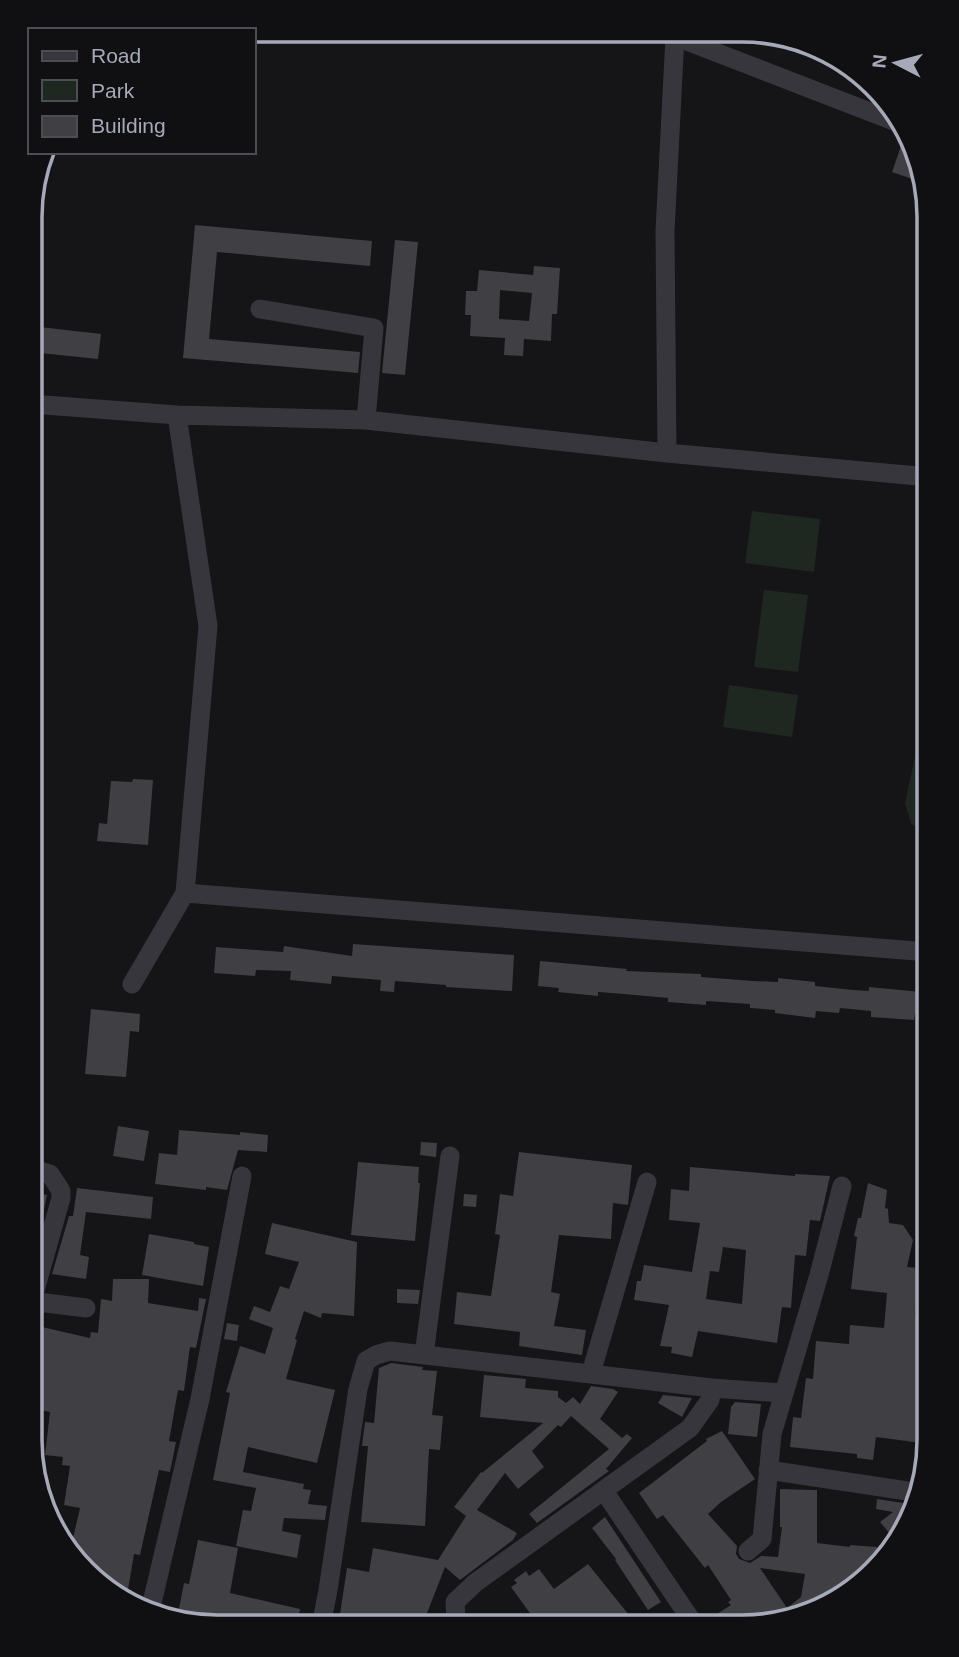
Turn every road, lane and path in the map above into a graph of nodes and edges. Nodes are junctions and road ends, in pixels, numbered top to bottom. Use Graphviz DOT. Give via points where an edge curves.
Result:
graph roads {
  1 [pos="671,42"];
  2 [pos="691,42"];
  3 [pos="887,118"];
  4 [pos="260,309"];
  5 [pos="42,405"];
  6 [pos="177,415"];
  7 [pos="366,420"];
  8 [pos="667,453"];
  9 [pos="917,476"];
  10 [pos="185,893"];
  11 [pos="917,951"];
  12 [pos="132,985"];
  13 [pos="450,1156"];
  14 [pos="42,1172"];
  15 [pos="242,1176"];
  16 [pos="647,1182"];
  17 [pos="842,1186"];
  18 [pos="42,1263"];
  19 [pos="42,1302"];
  20 [pos="86,1308"];
  21 [pos="424,1355"];
  22 [pos="592,1373"];
  23 [pos="712,1388"];
  24 [pos="783,1393"];
  25 [pos="768,1470"];
  26 [pos="604,1491"];
  27 [pos="909,1491"];
  28 [pos="748,1551"];
  29 [pos="152,1603"];
  30 [pos="323,1615"];
  31 [pos="456,1615"];
  32 [pos="688,1615"];
  1 -- 8 [label="street" via="665,231"];
  2 -- 3 [label="street"];
  4 -- 7 [label="street" via="374,328"];
  5 -- 6 [label="street"];
  6 -- 7 [label="street"];
  6 -- 10 [label="street" via="208,626"];
  7 -- 8 [label="street"];
  8 -- 9 [label="street"];
  10 -- 11 [label="street"];
  10 -- 12 [label="street"];
  13 -- 21 [label="street"];
  14 -- 18 [label="street" via="50,1174 61,1198"];
  15 -- 29 [label="street" via="200,1399"];
  16 -- 22 [label="street"];
  17 -- 24 [label="street"];
  19 -- 20 [label="street"];
  21 -- 22 [label="street"];
  21 -- 30 [label="street" via="390,1351 366,1361"];
  22 -- 23 [label="street"];
  23 -- 24 [label="street"];
  23 -- 26 [label="street" via="710,1400 690,1428"];
  24 -- 25 [label="street"];
  25 -- 27 [label="street"];
  25 -- 28 [label="street" via="762,1539"];
  26 -- 31 [label="street" via="475,1583 455,1602"];
  26 -- 32 [label="street"];
}
